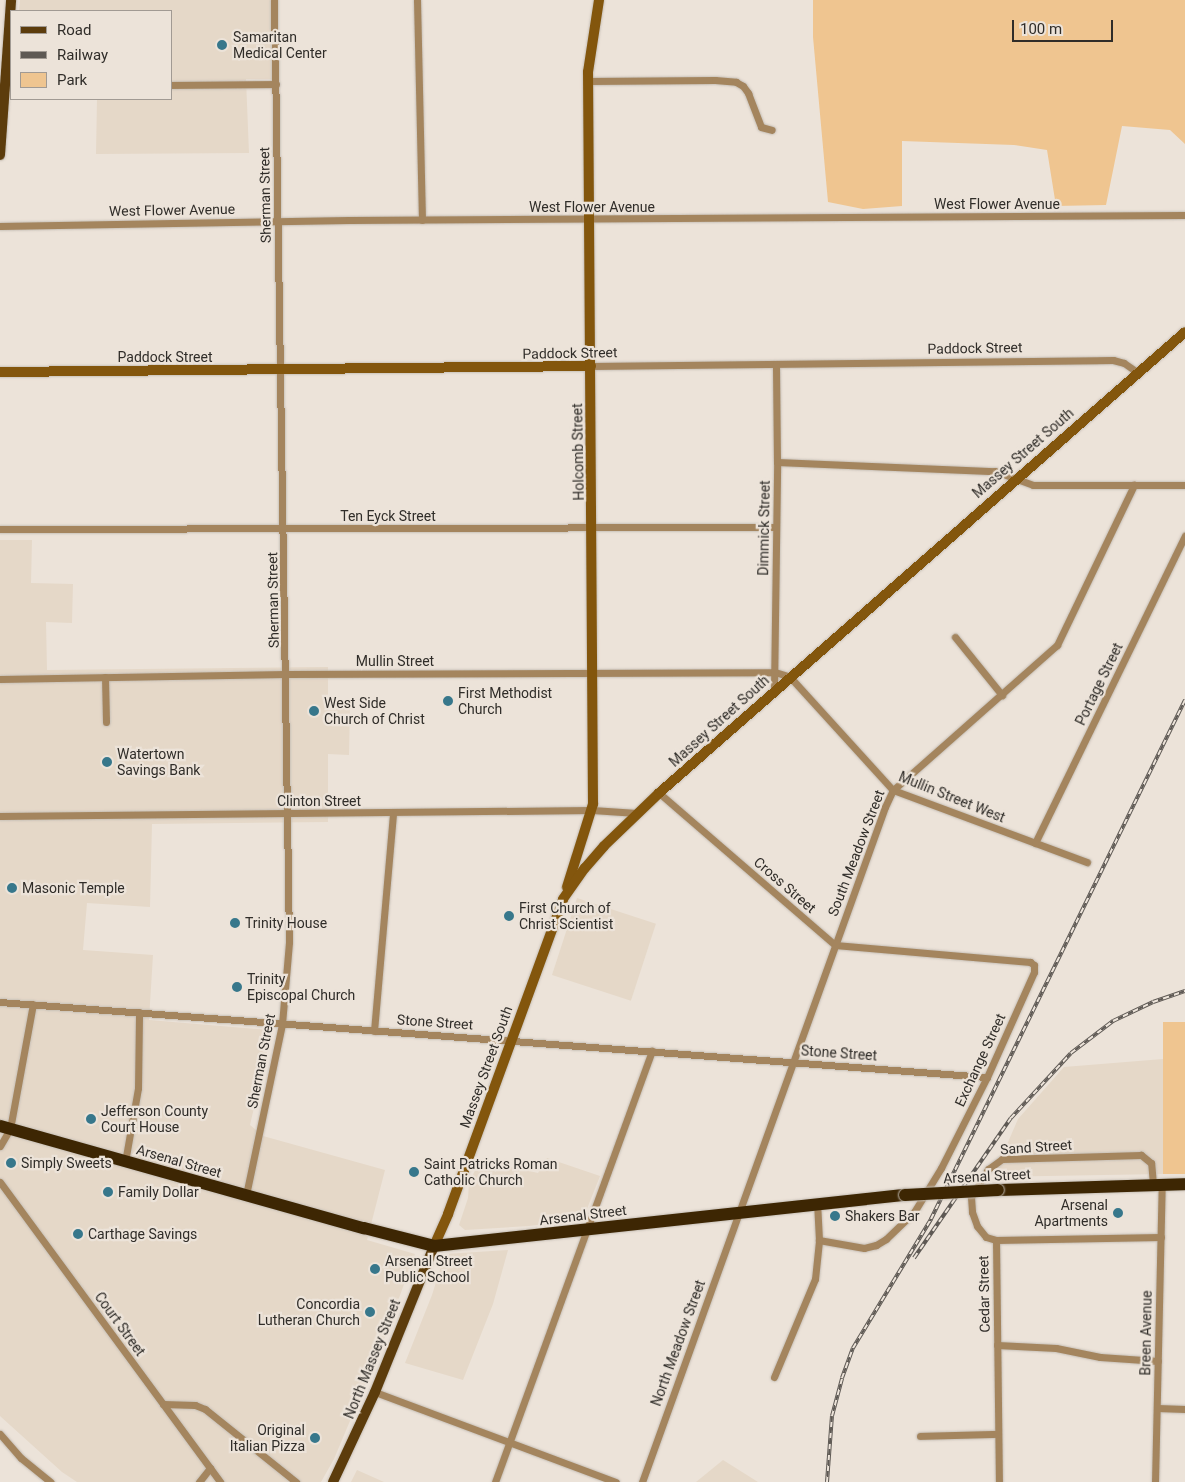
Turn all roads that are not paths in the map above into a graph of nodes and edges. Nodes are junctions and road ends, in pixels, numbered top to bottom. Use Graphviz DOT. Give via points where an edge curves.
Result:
graph roads {
  1 [pos="11,0"];
  2 [pos="274,0"];
  3 [pos="417,0"];
  4 [pos="599,0"];
  5 [pos="3,68"];
  6 [pos="588,81"];
  7 [pos="276,84"];
  8 [pos="172,85"];
  9 [pos="8,88"];
  10 [pos="772,130"];
  11 [pos="0,155"];
  12 [pos="1185,215"];
  13 [pos="588,218"];
  14 [pos="422,220"];
  15 [pos="278,221"];
  16 [pos="0,226"];
  17 [pos="1185,332"];
  18 [pos="776,364"];
  19 [pos="590,366"];
  20 [pos="281,370"];
  21 [pos="0,372"];
  22 [pos="1137,372"];
  23 [pos="777,462"];
  24 [pos="1015,479"];
  25 [pos="1134,485"];
  26 [pos="1185,485"];
  27 [pos="592,527"];
  28 [pos="776,527"];
  29 [pos="0,529"];
  30 [pos="284,530"];
  31 [pos="1185,536"];
  32 [pos="955,637"];
  33 [pos="593,671"];
  34 [pos="774,672"];
  35 [pos="286,674"];
  36 [pos="105,677"];
  37 [pos="790,677"];
  38 [pos="0,679"];
  39 [pos="774,691"];
  40 [pos="1002,695"];
  41 [pos="106,722"];
  42 [pos="893,790"];
  43 [pos="659,793"];
  44 [pos="592,810"];
  45 [pos="393,813"];
  46 [pos="637,813"];
  47 [pos="287,814"];
  48 [pos="0,816"];
  49 [pos="1035,843"];
  50 [pos="1087,862"];
  51 [pos="563,900"];
  52 [pos="835,945"];
  53 [pos="0,1002"];
  54 [pos="33,1004"];
  55 [pos="140,1012"];
  56 [pos="282,1024"];
  57 [pos="374,1031"];
  58 [pos="510,1040"];
  59 [pos="652,1051"];
  60 [pos="793,1062"];
  61 [pos="987,1076"];
  62 [pos="5,1128"];
  63 [pos="0,1146"];
  64 [pos="124,1162"];
  65 [pos="0,1182"];
  66 [pos="1158,1184"];
  67 [pos="1185,1184"];
  68 [pos="246,1196"];
  69 [pos="817,1204"];
  70 [pos="738,1213"];
  71 [pos="586,1229"];
  72 [pos="1161,1237"];
  73 [pos="819,1240"];
  74 [pos="996,1240"];
  75 [pos="434,1246"];
  76 [pos="997,1346"];
  77 [pos="1158,1361"];
  78 [pos="774,1377"];
  79 [pos="375,1392"];
  80 [pos="163,1404"];
  81 [pos="1157,1408"];
  82 [pos="1185,1409"];
  83 [pos="0,1434"];
  84 [pos="998,1434"];
  85 [pos="920,1436"];
  86 [pos="509,1442"];
  87 [pos="210,1468"];
  88 [pos="51,1482"];
  89 [pos="199,1482"];
  90 [pos="220,1482"];
  91 [pos="296,1482"];
  92 [pos="333,1482"];
  93 [pos="495,1482"];
  94 [pos="616,1482"];
  95 [pos="642,1482"];
  96 [pos="999,1482"];
  97 [pos="1155,1482"];
  1 -- 5 [label="main road"];
  2 -- 7 [label="street, Sherman Street"];
  3 -- 14 [label="street"];
  4 -- 6 [label="main road, Holcomb Street"];
  5 -- 9 [label="main road"];
  6 -- 10 [label="street" via="736,82 748,93 760,127"];
  6 -- 13 [label="main road, Holcomb Street"];
  7 -- 8 [label="street"];
  7 -- 15 [label="street, Sherman Street"];
  9 -- 11 [label="main road"];
  12 -- 13 [label="street, West Flower Avenue"];
  13 -- 14 [label="street, West Flower Avenue"];
  13 -- 19 [label="main road, Holcomb Street"];
  14 -- 15 [label="street, West Flower Avenue"];
  15 -- 16 [label="street, West Flower Avenue"];
  15 -- 20 [label="street, Sherman Street"];
  17 -- 22 [label="main road, Massey Street South"];
  18 -- 19 [label="street, Paddock Street"];
  18 -- 22 [label="street, Paddock Street" via="1113,360"];
  18 -- 23 [label="street, Dimmick Street"];
  19 -- 20 [label="main road, Paddock Street"];
  19 -- 27 [label="main road, Holcomb Street"];
  20 -- 21 [label="main road, Paddock Street"];
  20 -- 30 [label="street, Sherman Street"];
  22 -- 24 [label="main road, Massey Street South"];
  23 -- 24 [label="street" via="995,472"];
  23 -- 28 [label="street, Dimmick Street"];
  24 -- 25 [label="street" via="1047,485"];
  24 -- 37 [label="main road, Massey Street South"];
  25 -- 26 [label="street"];
  25 -- 40 [label="street, South Meadow Street" via="1057,645"];
  27 -- 28 [label="street, Ten Eyck Street"];
  27 -- 30 [label="street, Ten Eyck Street"];
  27 -- 33 [label="main road, Holcomb Street"];
  28 -- 34 [label="street, Dimmick Street"];
  29 -- 30 [label="street, Ten Eyck Street"];
  30 -- 35 [label="street, Sherman Street"];
  31 -- 49 [label="street, Portage Street"];
  32 -- 40 [label="street"];
  33 -- 34 [label="street, Mullin Street"];
  33 -- 35 [label="street, Mullin Street"];
  33 -- 44 [label="main road, Holcomb Street"];
  34 -- 37 [label="street, Mullin Street"];
  34 -- 39 [label="street, Dimmick Street"];
  35 -- 36 [label="street, Mullin Street"];
  35 -- 47 [label="street, Sherman Street"];
  36 -- 38 [label="street, Mullin Street"];
  36 -- 41 [label="street"];
  37 -- 39 [label="main road, Massey Street South"];
  37 -- 42 [label="street, Mullin Street West"];
  39 -- 43 [label="main road, Massey Street South"];
  40 -- 42 [label="street, South Meadow Street"];
  42 -- 49 [label="street, Mullin Street West"];
  42 -- 52 [label="street, South Meadow Street"];
  43 -- 46 [label="main road, Massey Street South"];
  43 -- 52 [label="street, Cross Street"];
  44 -- 45 [label="street, Clinton Street"];
  44 -- 46 [label="street, Clinton Street"];
  44 -- 51 [label="main road, Holcomb Street"];
  45 -- 47 [label="street, Clinton Street"];
  45 -- 57 [label="street"];
  46 -- 51 [label="main road, Massey Street South" via="598,853"];
  47 -- 48 [label="street, Clinton Street"];
  47 -- 56 [label="street, Sherman Street" via="289,942"];
  49 -- 50 [label="street, Mullin Street West"];
  51 -- 58 [label="main road, Massey Street South"];
  52 -- 60 [label="street, South Meadow Street"];
  52 -- 61 [label="street, Exchange Street" via="1030,962 1034,965 1034,972"];
  53 -- 54 [label="street, Stone Street"];
  54 -- 55 [label="street, Stone Street"];
  54 -- 62 [label="street"];
  55 -- 56 [label="street, Stone Street"];
  55 -- 64 [label="street" via="138,1088"];
  56 -- 57 [label="street, Stone Street"];
  56 -- 68 [label="street, Sherman Street"];
  57 -- 58 [label="street, Stone Street"];
  58 -- 59 [label="street, Stone Street"];
  58 -- 75 [label="main road, Massey Street South"];
  59 -- 60 [label="street, Stone Street"];
  59 -- 71 [label="street"];
  60 -- 61 [label="street, Stone Street"];
  60 -- 70 [label="street, South Meadow Street"];
  61 -- 73 [label="street, Exchange Street" via="928,1190 906,1222 876,1245 864,1248"];
  62 -- 63 [label="street"];
  62 -- 64 [label="highway, Arsenal Street"];
  64 -- 68 [label="highway, Arsenal Street"];
  65 -- 80 [label="street, Court Street"];
  66 -- 67 [label="highway, Arsenal Street"];
  66 -- 69 [label="highway, Arsenal Street, bridge" via="905,1195"];
  66 -- 72 [label="street, Breen Avenue"];
  66 -- 74 [label="street, Sand Street" via="1151,1163 1141,1155 1002,1159 988,1168 970,1197 977,1226 986,1237"];
  68 -- 75 [label="highway, Arsenal Street"];
  69 -- 70 [label="highway, Arsenal Street"];
  69 -- 73 [label="street"];
  70 -- 71 [label="highway, Arsenal Street"];
  70 -- 95 [label="street, North Meadow Street"];
  71 -- 75 [label="highway, Arsenal Street"];
  71 -- 86 [label="street"];
  72 -- 74 [label="street, Cedar Street"];
  72 -- 77 [label="street, Breen Avenue"];
  73 -- 78 [label="street" via="815,1279"];
  74 -- 76 [label="street, Cedar Street"];
  75 -- 79 [label="main road, North Massey Street"];
  76 -- 77 [label="street" via="1056,1348 1100,1358"];
  76 -- 84 [label="street, Cedar Street"];
  77 -- 81 [label="street, Breen Avenue"];
  79 -- 86 [label="street"];
  79 -- 92 [label="main road, North Massey Street"];
  80 -- 87 [label="street, Court Street"];
  80 -- 91 [label="street" via="205,1409"];
  81 -- 82 [label="street"];
  81 -- 97 [label="street, Breen Avenue"];
  83 -- 88 [label="street" via="21,1458"];
  84 -- 85 [label="street"];
  84 -- 96 [label="street, Cedar Street"];
  86 -- 93 [label="street"];
  86 -- 94 [label="street"];
  87 -- 89 [label="street"];
  87 -- 90 [label="street, Court Street"];
}
